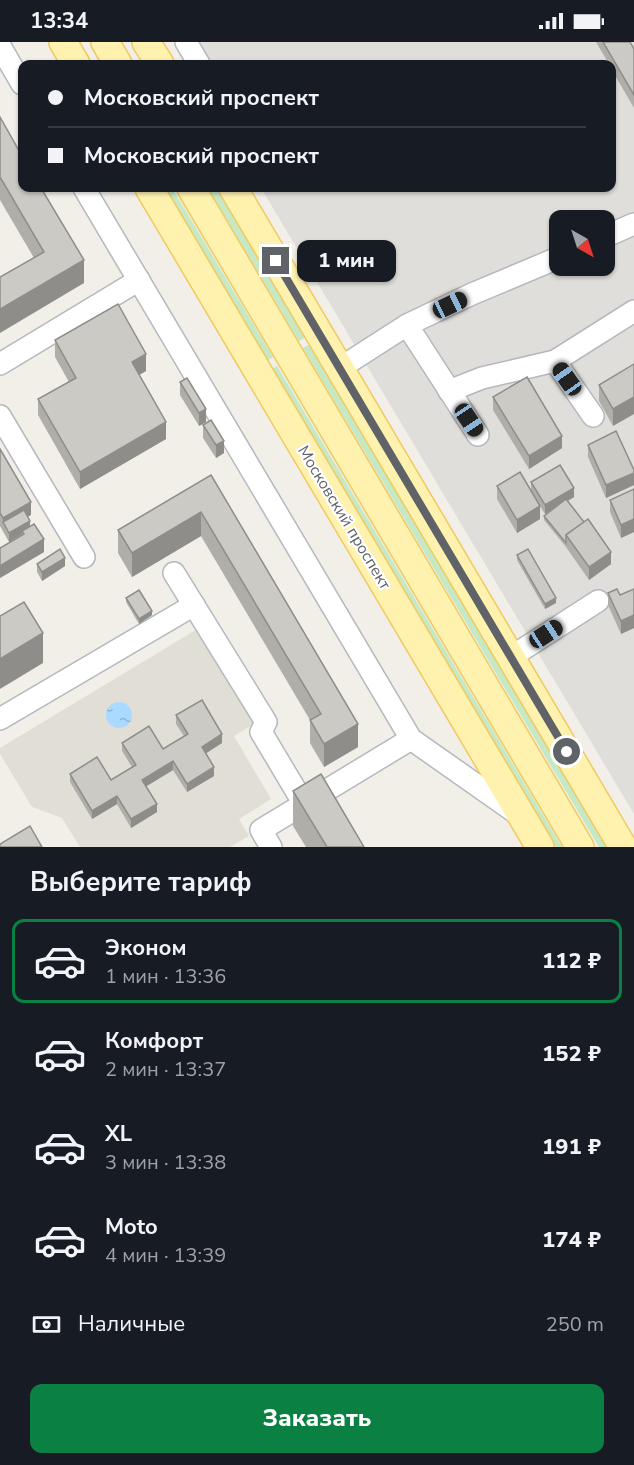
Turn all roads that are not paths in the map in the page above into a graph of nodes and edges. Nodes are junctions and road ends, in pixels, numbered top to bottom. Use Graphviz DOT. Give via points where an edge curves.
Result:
graph roads {
  1 [pos="63,42"];
  2 [pos="105,42"];
  3 [pos="146,42"];
  4 [pos="186,42"];
  5 [pos="0,46"];
  6 [pos="74,60"];
  7 [pos="116,60"];
  8 [pos="157,60"];
  9 [pos="197,60"];
  10 [pos="18,77"];
  11 [pos="86,192"];
  12 [pos="151,192"];
  13 [pos="193,192"];
  14 [pos="235,192"];
  15 [pos="634,224"];
  16 [pos="615,232"];
  17 [pos="549,262"];
  18 [pos="139,279"];
  19 [pos="634,311"];
  20 [pos="407,325"];
  21 [pos="555,361"];
  22 [pos="0,364"];
  23 [pos="340,368"];
  24 [pos="449,391"];
  25 [pos="0,416"];
  26 [pos="592,416"];
  27 [pos="478,435"];
  28 [pos="84,557"];
  29 [pos="174,573"];
  30 [pos="598,601"];
  31 [pos="194,605"];
  32 [pos="511,657"];
  33 [pos="0,719"];
  34 [pos="411,739"];
  35 [pos="304,804"];
  36 [pos="522,817"];
  37 [pos="271,847"];
  38 [pos="540,847"];
  39 [pos="580,847"];
  40 [pos="623,847"];
  1 -- 6 [label="main road"];
  2 -- 7 [label="main road"];
  3 -- 8 [label="main road"];
  4 -- 9 [label="street"];
  5 -- 10 [label="street"];
  11 -- 18 [label="street"];
  12 -- 36 [label="main road, Московский проспект"];
  13 -- 39 [label="main road"];
  14 -- 23 [label="main road"];
  15 -- 16 [label="street"];
  17 -- 20 [label="street"];
  18 -- 22 [label="street"];
  18 -- 34 [label="street"];
  19 -- 21 [label="street"];
  20 -- 23 [label="street"];
  20 -- 24 [label="street"];
  21 -- 24 [label="street" via="483,378"];
  21 -- 26 [label="street"];
  23 -- 32 [label="main road"];
  24 -- 27 [label="street"];
  25 -- 28 [label="street"];
  29 -- 31 [label="street"];
  30 -- 32 [label="street"];
  31 -- 33 [label="street"];
  31 -- 35 [label="street" via="266,722 261,732"];
  32 -- 40 [label="main road"];
  34 -- 35 [label="street"];
  34 -- 36 [label="street"];
  35 -- 37 [label="street" via="261,830"];
  36 -- 38 [label="main road, Московский проспект"];
}
